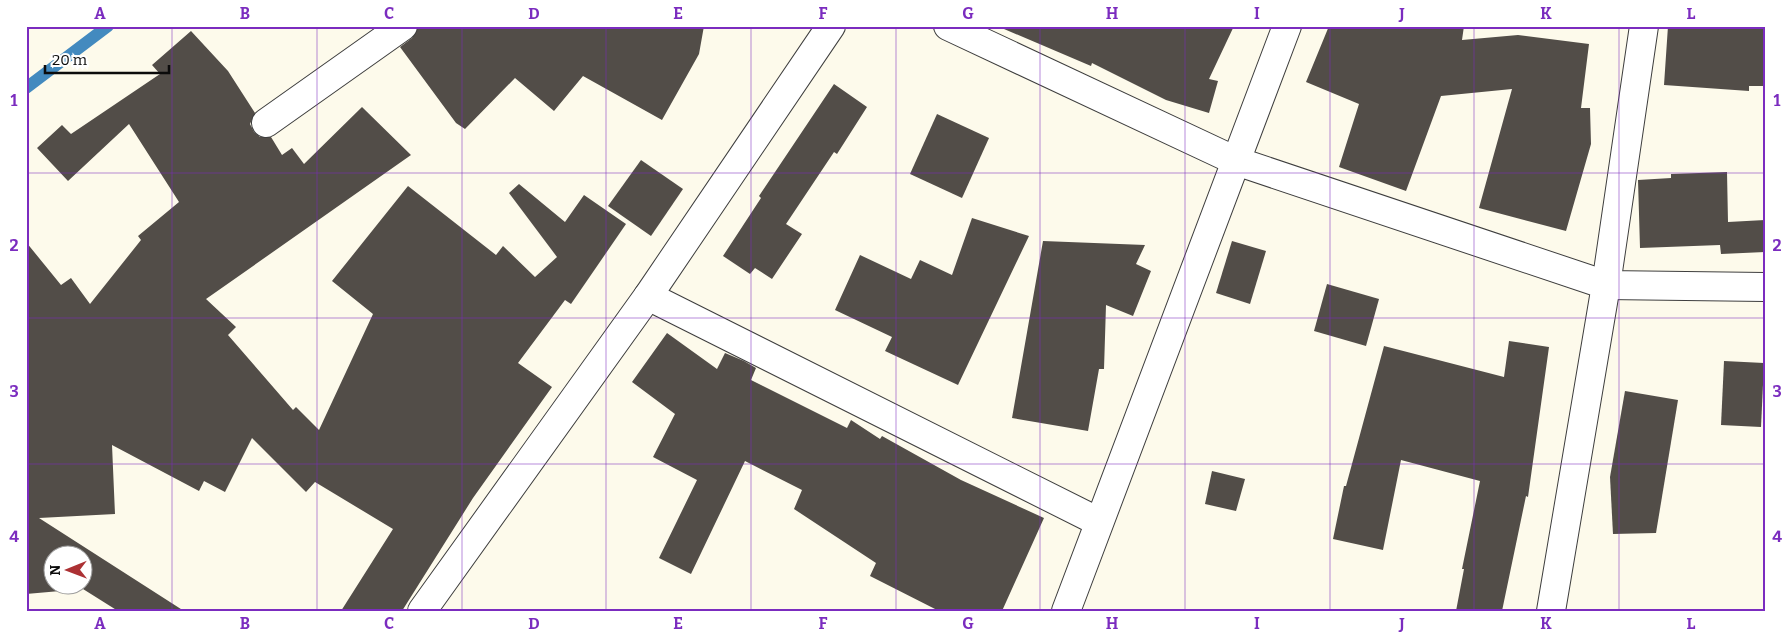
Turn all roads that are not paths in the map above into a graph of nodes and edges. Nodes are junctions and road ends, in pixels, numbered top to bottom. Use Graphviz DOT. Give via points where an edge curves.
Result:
graph roads {
  1 [pos="403,26"];
  2 [pos="831,26"];
  3 [pos="948,26"];
  4 [pos="1287,26"];
  5 [pos="1644,26"];
  6 [pos="266,122"];
  7 [pos="1236,161"];
  8 [pos="1606,285"];
  9 [pos="1765,288"];
  10 [pos="648,296"];
  11 [pos="1099,522"];
  12 [pos="422,611"];
  13 [pos="1066,611"];
  14 [pos="1551,611"];
  1 -- 6 [label="street"];
  2 -- 10 [label="street"];
  3 -- 7 [label="street"];
  4 -- 7 [label="street"];
  5 -- 8 [label="street"];
  7 -- 8 [label="street"];
  7 -- 11 [label="street"];
  8 -- 9 [label="street"];
  8 -- 14 [label="street"];
  10 -- 11 [label="street"];
  10 -- 12 [label="street"];
  11 -- 13 [label="street"];
}
